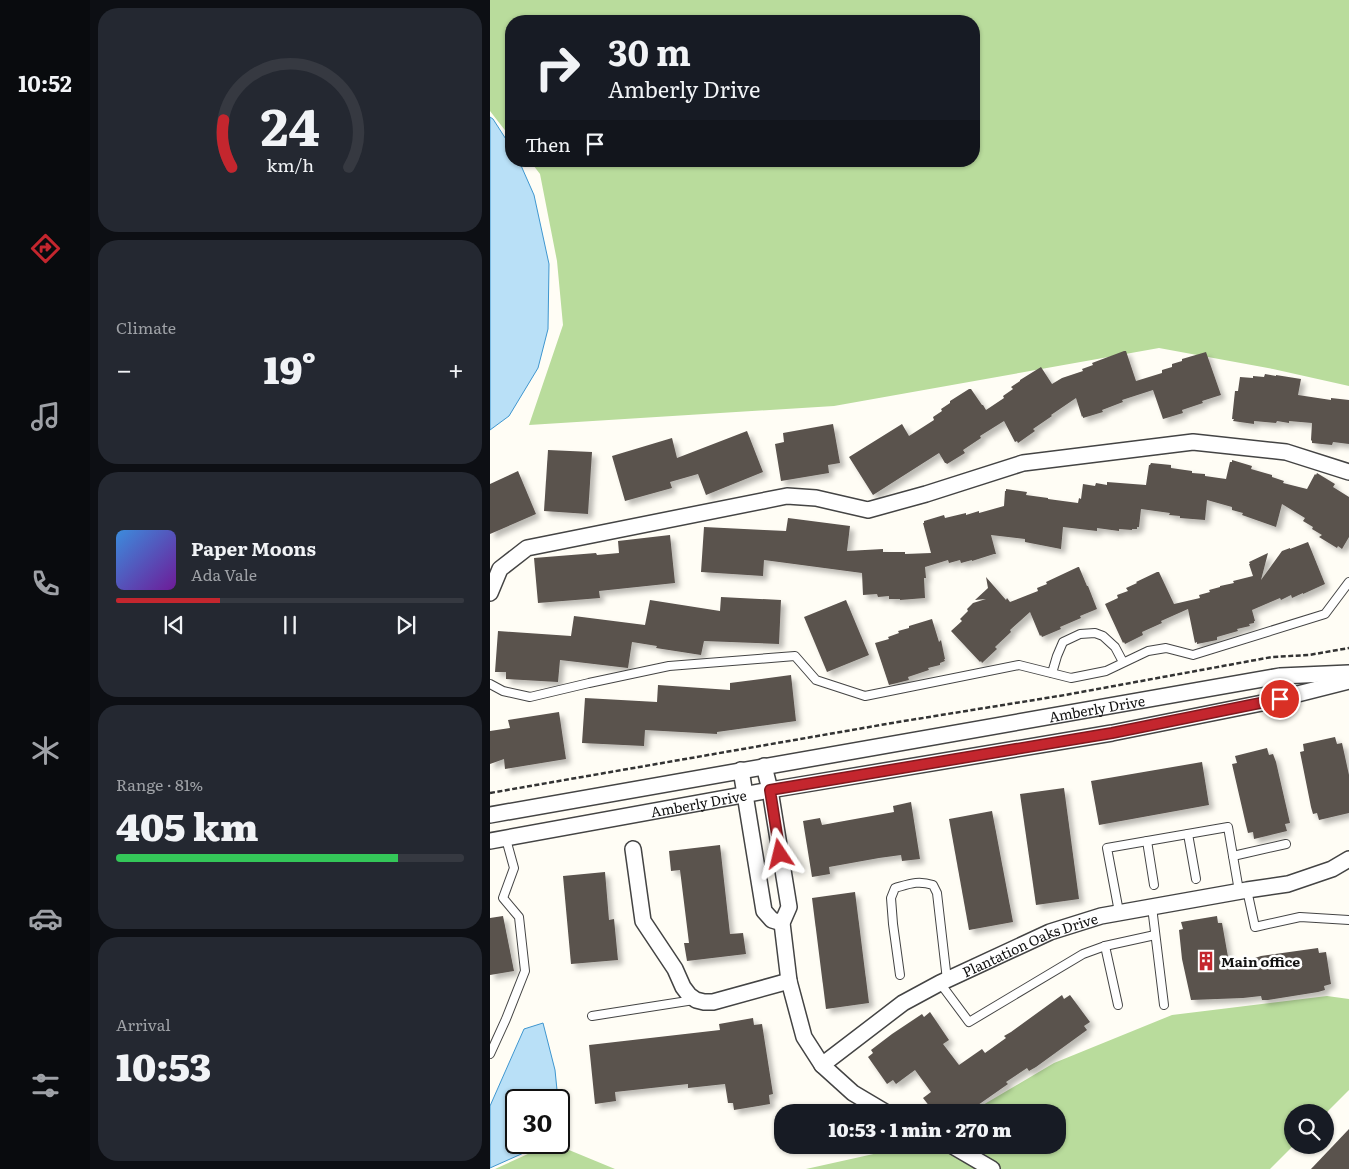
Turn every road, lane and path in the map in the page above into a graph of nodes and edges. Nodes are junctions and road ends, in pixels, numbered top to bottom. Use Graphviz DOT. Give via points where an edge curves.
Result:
graph roads {
  1 [pos="1349,472"];
  2 [pos="1349,582"];
  3 [pos="490,593"];
  4 [pos="1349,648"];
  5 [pos="1123,662"];
  6 [pos="1052,673"];
  7 [pos="1349,673"];
  8 [pos="1349,681"];
  9 [pos="490,684"];
  10 [pos="764,766"];
  11 [pos="741,770"];
  12 [pos="770,790"];
  13 [pos="490,793"];
  14 [pos="746,794"];
  15 [pos="490,814"];
  16 [pos="1188,834"];
  17 [pos="506,839"];
  18 [pos="1147,841"];
  19 [pos="490,842"];
  20 [pos="1286,844"];
  21 [pos="633,849"];
  22 [pos="1233,856"];
  23 [pos="1349,859"];
  24 [pos="1196,879"];
  25 [pos="1154,885"];
  26 [pos="1243,890"];
  27 [pos="1152,907"];
  28 [pos="1119,912"];
  29 [pos="1349,920"];
  30 [pos="782,923"];
  31 [pos="1155,935"];
  32 [pos="1105,946"];
  33 [pos="900,975"];
  34 [pos="789,981"];
  35 [pos="944,982"];
  36 [pos="696,1000"];
  37 [pos="1118,1005"];
  38 [pos="1164,1005"];
  39 [pos="592,1016"];
  40 [pos="490,1054"];
  41 [pos="822,1065"];
  42 [pos="872,1104"];
  43 [pos="966,1154"];
  44 [pos="992,1169"];
  1 -- 3 [label="street" via="1286,452 1193,442 1023,463 868,510 816,498 787,496 527,548 500,570"];
  2 -- 5 [label="lane" via="1325,614 1193,655 1166,648"];
  4 -- 13 [label="path" via="1272,657"];
  5 -- 6 [label="lane" via="1106,671 1071,678"];
  5 -- 6 [label="lane" via="1115,646 1103,636 1080,634 1063,642"];
  6 -- 9 [label="lane" via="1019,664 865,696 816,680 795,656 669,666 530,697 503,692"];
  7 -- 10 [label="street, Amberly Drive" via="1280,676"];
  8 -- 12 [label="street, Amberly Drive" via="1262,703 1112,733"];
  10 -- 11 [label="street, Amberly Drive"];
  10 -- 12 [label="street"];
  11 -- 14 [label="street"];
  11 -- 15 [label="street, Amberly Drive"];
  12 -- 14 [label="street, Amberly Drive"];
  12 -- 30 [label="street" via="789,907"];
  14 -- 17 [label="street, Amberly Drive"];
  14 -- 30 [label="street" via="764,911 772,920"];
  16 -- 18 [label="lane"];
  16 -- 22 [label="lane" via="1228,827"];
  16 -- 24 [label="lane"];
  17 -- 19 [label="street, Amberly Drive"];
  17 -- 40 [label="lane" via="514,868 503,898 519,917 525,971"];
  18 -- 25 [label="lane"];
  18 -- 28 [label="lane" via="1107,848"];
  20 -- 22 [label="lane"];
  21 -- 36 [label="street" via="643,920 683,987"];
  22 -- 26 [label="lane"];
  23 -- 26 [label="street, Plantation Oaks Drive" via="1332,869 1288,884"];
  26 -- 27 [label="street, Plantation Oaks Drive"];
  26 -- 29 [label="lane" via="1255,928 1300,917"];
  27 -- 28 [label="street, Plantation Oaks Drive"];
  27 -- 31 [label="lane"];
  28 -- 35 [label="street, Plantation Oaks Drive" via="1050,932"];
  30 -- 34 [label="street"];
  31 -- 32 [label="lane"];
  31 -- 38 [label="lane"];
  32 -- 35 [label="lane" via="1083,954 969,1022"];
  32 -- 37 [label="lane"];
  33 -- 35 [label="lane" via="891,898 895,888 924,882 937,892"];
  34 -- 36 [label="street" via="713,1002"];
  34 -- 41 [label="street" via="804,1037"];
  35 -- 41 [label="street, Plantation Oaks Drive" via="903,1003"];
  36 -- 39 [label="lane"];
  41 -- 42 [label="street" via="853,1093"];
  43 -- 44 [label="street"];
}
